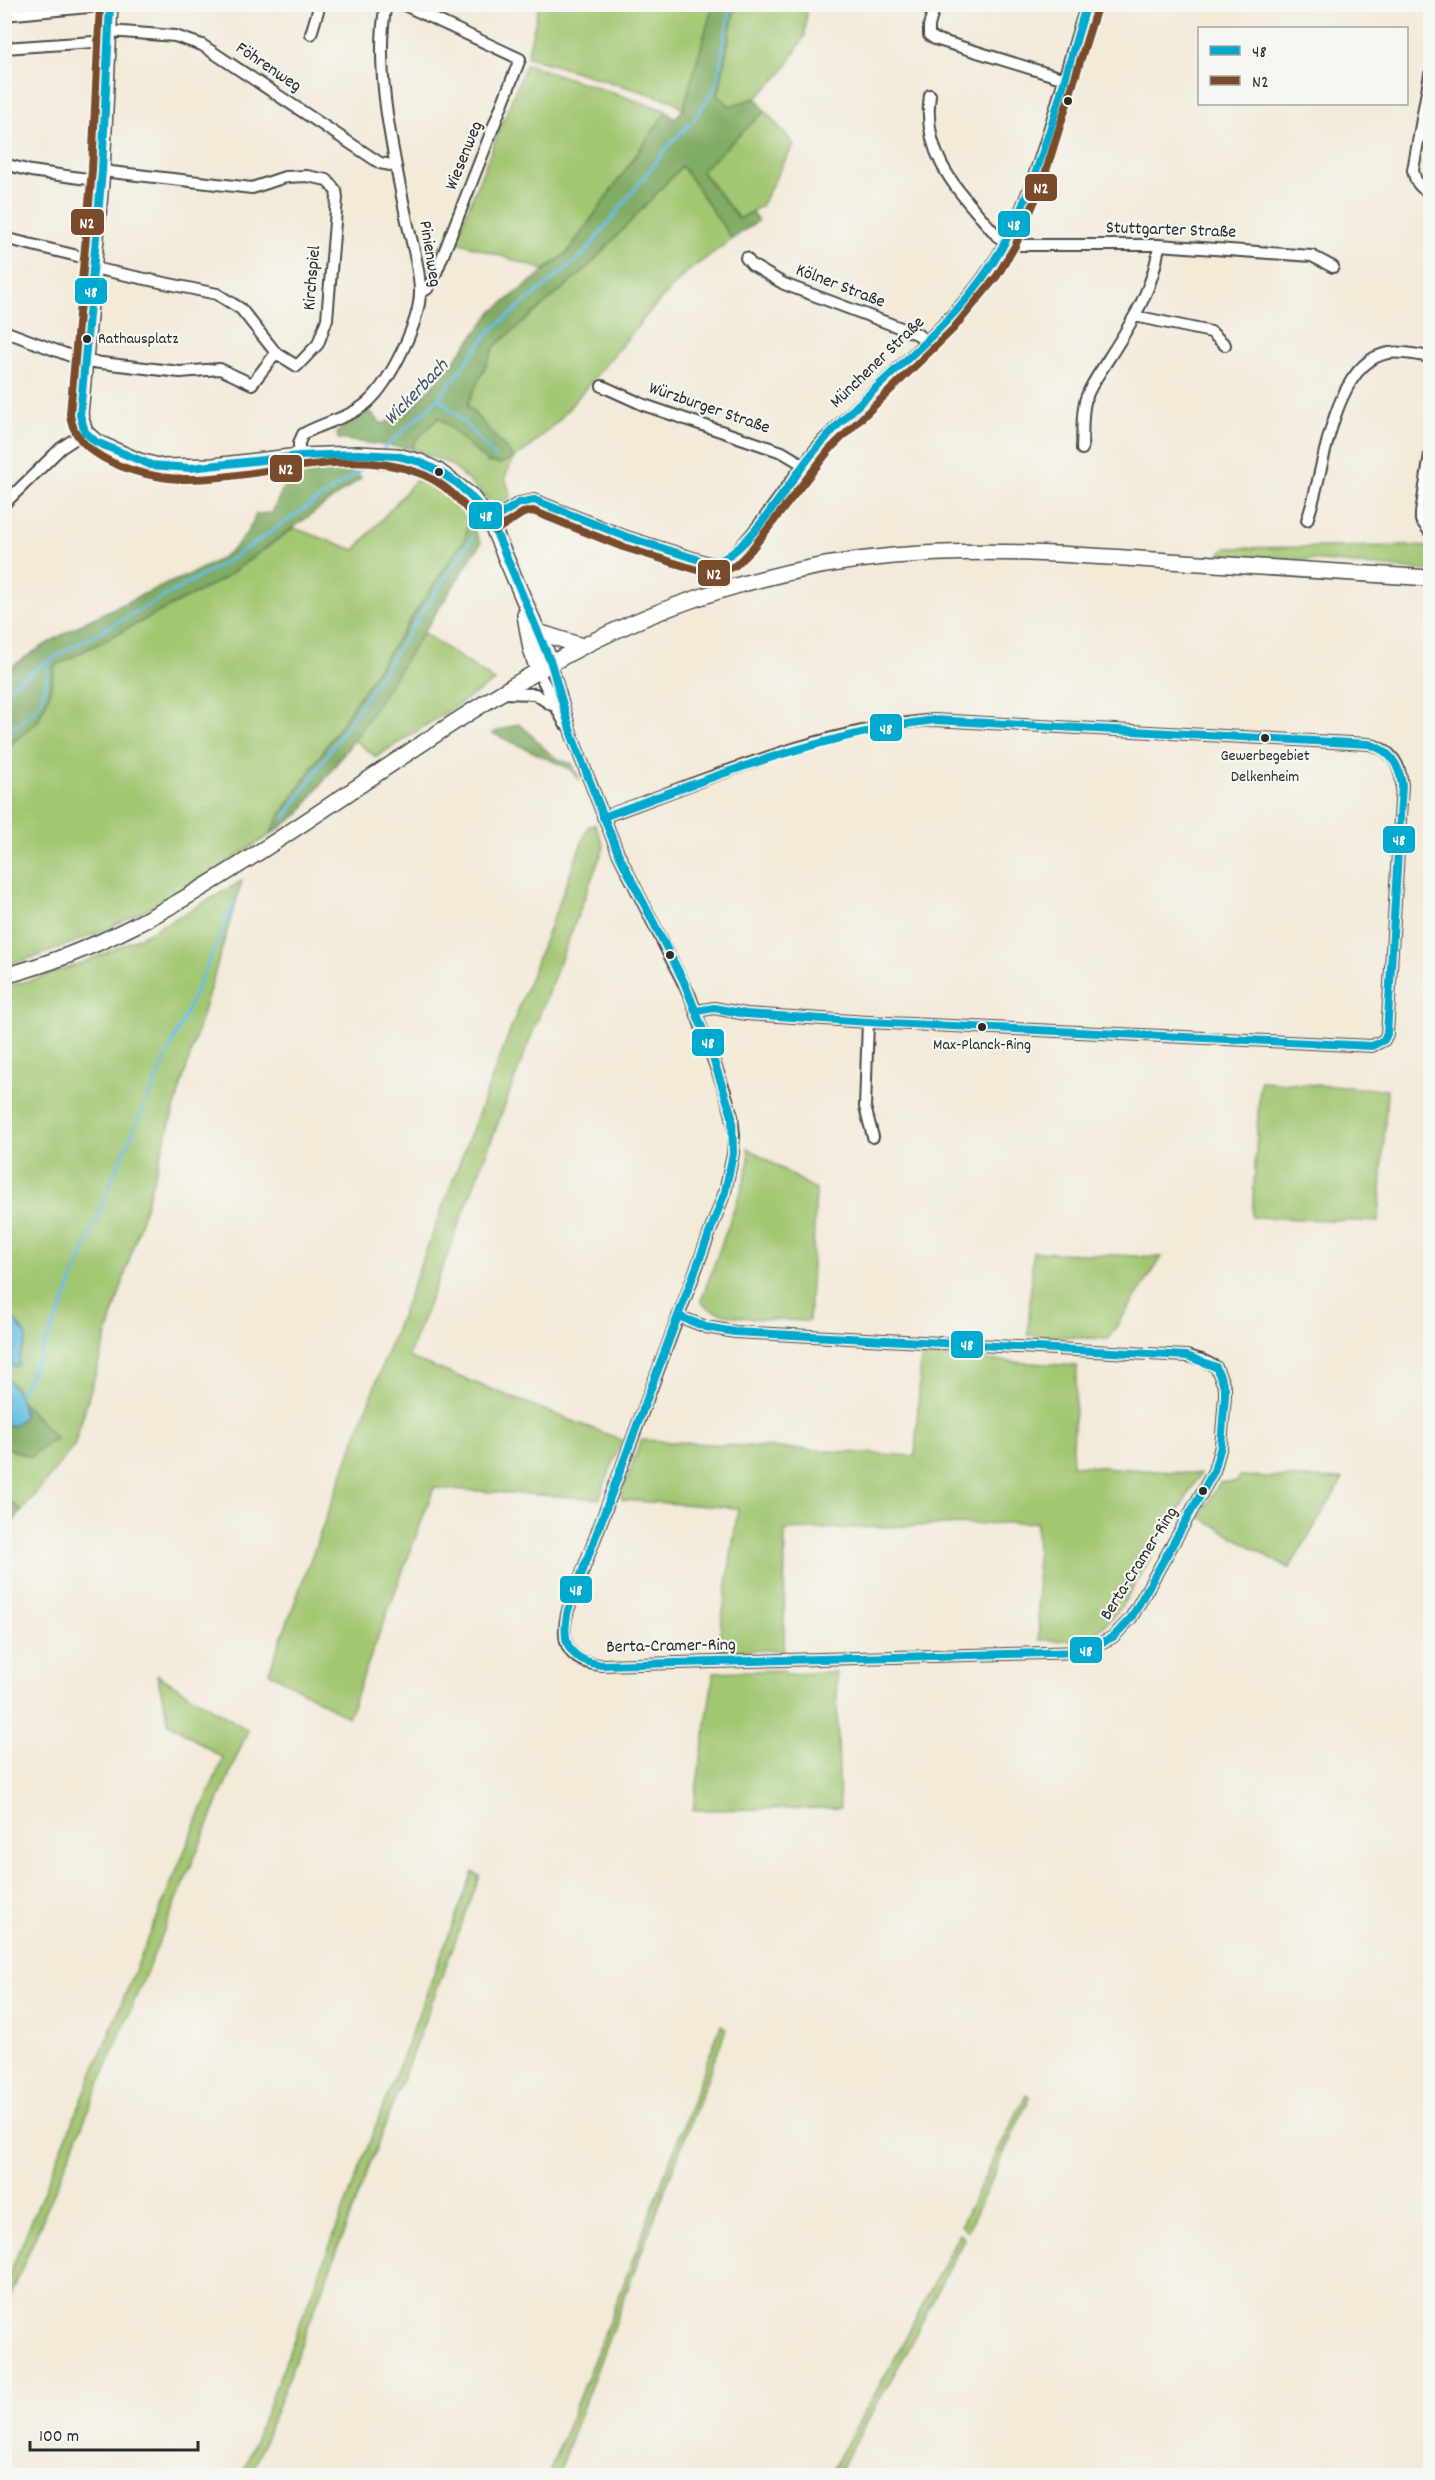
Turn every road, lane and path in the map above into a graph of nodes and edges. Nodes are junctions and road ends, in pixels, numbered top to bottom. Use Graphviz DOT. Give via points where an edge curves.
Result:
graph roads {
  1 [pos="110,4"];
  2 [pos="320,4"];
  3 [pos="386,4"];
  4 [pos="402,4"];
  5 [pos="934,4"];
  6 [pos="1087,4"];
  7 [pos="414,7"];
  8 [pos="4,15"];
  9 [pos="312,34"];
  10 [pos="109,36"];
  11 [pos="4,48"];
  12 [pos="1431,74"];
  13 [pos="1065,79"];
  14 [pos="930,95"];
  15 [pos="4,164"];
  16 [pos="396,166"];
  17 [pos="101,176"];
  18 [pos="1431,191"];
  19 [pos="4,238"];
  20 [pos="1006,242"];
  21 [pos="1159,245"];
  22 [pos="746,258"];
  23 [pos="93,264"];
  24 [pos="1333,267"];
  25 [pos="420,293"];
  26 [pos="1136,316"];
  27 [pos="4,331"];
  28 [pos="926,341"];
  29 [pos="1225,345"];
  30 [pos="276,353"];
  31 [pos="1431,357"];
  32 [pos="84,361"];
  33 [pos="602,386"];
  34 [pos="91,437"];
  35 [pos="1082,449"];
  36 [pos="1431,454"];
  37 [pos="299,456"];
  38 [pos="804,465"];
  39 [pos="4,504"];
  40 [pos="1307,520"];
  41 [pos="490,521"];
  42 [pos="1431,532"];
  43 [pos="1431,578"];
  44 [pos="522,598"];
  45 [pos="538,632"];
  46 [pos="582,646"];
  47 [pos="544,667"];
  48 [pos="502,693"];
  49 [pos="554,706"];
  50 [pos="572,736"];
  51 [pos="603,817"];
  52 [pos="4,976"];
  53 [pos="697,1011"];
  54 [pos="868,1022"];
  55 [pos="873,1137"];
  56 [pos="678,1316"];
  1 -- 8 [label="street"];
  1 -- 10 [label="main road"];
  2 -- 9 [label="street"];
  3 -- 16 [label="street, Pinienweg" via="381,57"];
  4 -- 7 [label="street"];
  5 -- 13 [label="street" via="928,31 935,39"];
  6 -- 13 [label="street, Münchener Straße"];
  7 -- 25 [label="street, Wiesenweg" via="520,59 434,278"];
  10 -- 11 [label="street, Föhrenweg"];
  10 -- 16 [label="street, Föhrenweg" via="175,36 202,45 380,163"];
  10 -- 17 [label="main road"];
  12 -- 18 [label="street" via="1413,170 1419,186"];
  13 -- 20 [label="street, Münchener Straße" via="1033,185"];
  14 -- 20 [label="street" via="931,132 948,178"];
  15 -- 17 [label="street" via="31,171"];
  16 -- 25 [label="street, Pinienweg"];
  17 -- 23 [label="main road"];
  17 -- 30 [label="street, Kirchspiel" via="252,188 285,177 327,180 337,198 327,319 318,344 297,366"];
  19 -- 23 [label="street"];
  20 -- 21 [label="street, Stuttgarter Straße"];
  20 -- 28 [label="street, Münchener Straße" via="969,294"];
  21 -- 24 [label="street, Stuttgarter Straße" via="1312,256"];
  21 -- 26 [label="street" via="1154,276"];
  22 -- 28 [label="street, Kölner Straße" via="784,284 917,334"];
  23 -- 30 [label="street" via="217,294 241,309"];
  23 -- 32 [label="main road"];
  25 -- 37 [label="street, Pinienweg" via="410,337 373,397 355,411 303,434"];
  26 -- 29 [label="street" via="1211,332"];
  26 -- 35 [label="street" via="1087,394"];
  27 -- 32 [label="street"];
  28 -- 38 [label="street, Münchener Straße" via="844,419"];
  30 -- 32 [label="street" via="252,384 220,369 180,372"];
  31 -- 40 [label="street" via="1391,352 1375,357 1357,372 1332,423"];
  32 -- 34 [label="main road" via="80,415"];
  33 -- 38 [label="street, Würzburger Straße" via="644,405 782,452"];
  34 -- 37 [label="main road" via="140,461 172,468"];
  34 -- 39 [label="street" via="61,448"];
  36 -- 42 [label="street" via="1420,513"];
  37 -- 41 [label="main road" via="358,454 397,456 420,462 457,483"];
  38 -- 41 [label="street, Münchener Straße" via="736,551 717,563 627,537 540,501 519,503"];
  41 -- 44 [label="main road"];
  43 -- 46 [label="main road" via="1052,553 891,556 814,567 751,582 656,613"];
  44 -- 45 [label="main road"];
  44 -- 47 [label="main road" via="529,641"];
  45 -- 46 [label="main road"];
  45 -- 47 [label="main road"];
  46 -- 47 [label="main road"];
  47 -- 48 [label="main road"];
  47 -- 49 [label="street"];
  47 -- 50 [label="street"];
  48 -- 49 [label="street" via="535,694"];
  48 -- 52 [label="main road" via="182,901 90,948"];
  49 -- 50 [label="street"];
  50 -- 51 [label="street"];
  51 -- 53 [label="street" via="635,891"];
  51 -- 54 [label="street" via="831,737 876,726 934,720 1369,744 1380,747 1398,762 1402,785 1387,1034 1378,1044 1362,1047"];
  53 -- 54 [label="street" via="714,1008 746,1014"];
  53 -- 56 [label="street, Berta-Cramer-Ring" via="730,1106 733,1154 725,1192"];
  54 -- 55 [label="street" via="866,1107"];
  56 -- 56 [label="street, Berta-Cramer-Ring" via="568,1610 564,1625 566,1642 574,1656 585,1663 1082,1652 1113,1637 1131,1618 1218,1461 1225,1388 1216,1367 1202,1360 1106,1351 735,1332 706,1327"];
}
